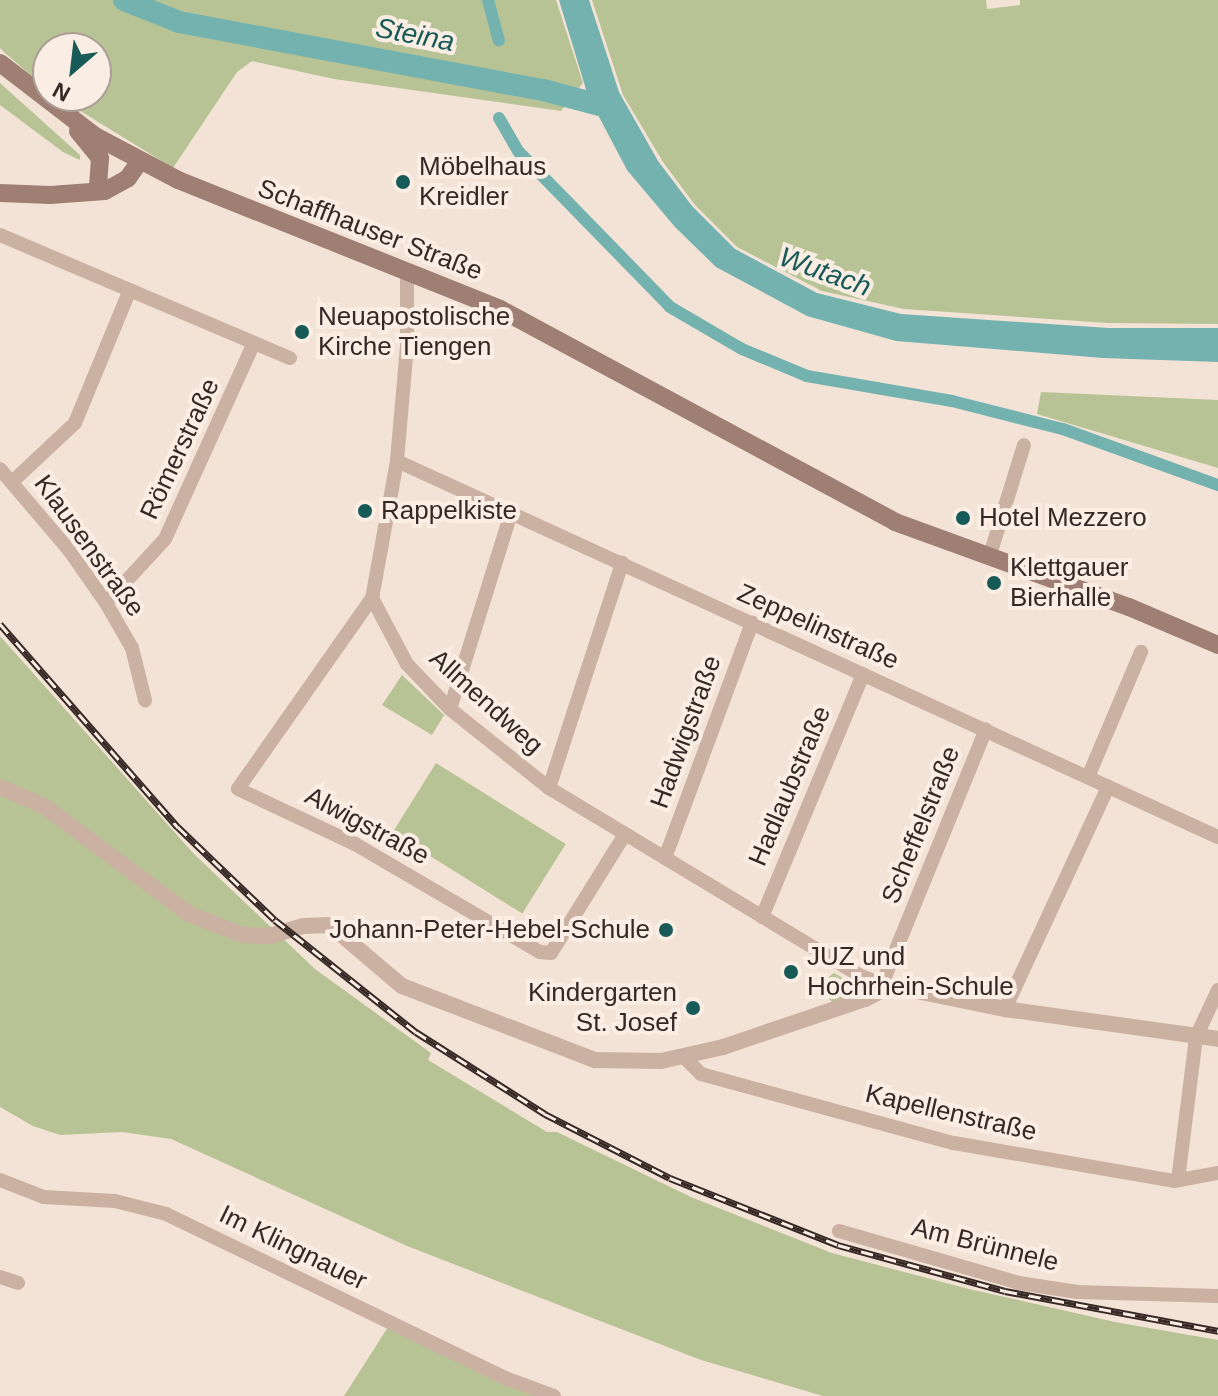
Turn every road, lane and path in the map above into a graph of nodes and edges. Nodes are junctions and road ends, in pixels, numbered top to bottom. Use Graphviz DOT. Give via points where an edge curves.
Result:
graph roads {
  1 [pos="0,63"];
  2 [pos="66,117"];
  3 [pos="120,151"];
  4 [pos="140,161"];
  5 [pos="95,189"];
  6 [pos="0,193"];
  7 [pos="3,237"];
  8 [pos="0,253"];
  9 [pos="407,270"];
  10 [pos="129,292"];
  11 [pos="254,343"];
  12 [pos="290,358"];
  13 [pos="1024,445"];
  14 [pos="397,461"];
  15 [pos="0,469"];
  16 [pos="12,482"];
  17 [pos="511,513"];
  18 [pos="989,558"];
  19 [pos="622,563"];
  20 [pos="372,598"];
  21 [pos="106,603"];
  22 [pos="752,623"];
  23 [pos="1218,645"];
  24 [pos="1141,652"];
  25 [pos="863,674"];
  26 [pos="145,700"];
  27 [pos="450,709"];
  28 [pos="986,729"];
  29 [pos="1088,777"];
  30 [pos="0,787"];
  31 [pos="1108,787"];
  32 [pos="549,788"];
  33 [pos="625,834"];
  34 [pos="1218,837"];
  35 [pos="665,858"];
  36 [pos="762,917"];
  37 [pos="882,984"];
  38 [pos="1218,990"];
  39 [pos="1005,1009"];
  40 [pos="1196,1037"];
  41 [pos="1218,1039"];
  42 [pos="683,1056"];
  43 [pos="1218,1173"];
  44 [pos="0,1180"];
  45 [pos="1178,1180"];
  46 [pos="839,1231"];
  47 [pos="0,1277"];
  48 [pos="18,1283"];
  49 [pos="1218,1296"];
  50 [pos="554,1396"];
  1 -- 2 [label="main road, Schaffhauser Straße"];
  2 -- 3 [label="main road, Schaffhauser Straße"];
  2 -- 5 [label="main road" via="100,158"];
  3 -- 4 [label="main road, Schaffhauser Straße"];
  3 -- 5 [label="main road"];
  4 -- 5 [label="main road" via="117,186"];
  4 -- 9 [label="main road, Schaffhauser Straße" via="248,211"];
  5 -- 6 [label="main road"];
  7 -- 8 [label="street"];
  7 -- 10 [label="street"];
  9 -- 14 [label="street"];
  9 -- 18 [label="main road, Schaffhauser Straße" via="500,309 857,504"];
  10 -- 11 [label="street"];
  10 -- 16 [label="street" via="75,423"];
  11 -- 12 [label="street"];
  11 -- 21 [label="street, Römerstraße" via="165,539"];
  13 -- 18 [label="street"];
  14 -- 17 [label="street, Zeppelinstraße"];
  14 -- 20 [label="street"];
  15 -- 16 [label="street, Klausenstraße"];
  16 -- 21 [label="street, Klausenstraße"];
  17 -- 19 [label="street, Zeppelinstraße"];
  17 -- 27 [label="street"];
  18 -- 23 [label="main road, Schaffhauser Straße"];
  19 -- 22 [label="street, Zeppelinstraße"];
  19 -- 32 [label="street"];
  20 -- 27 [label="street, Allmendweg" via="407,664"];
  20 -- 33 [label="street, Alwigstraße" via="238,789 355,844 540,952 551,953"];
  21 -- 26 [label="street, Klausenstraße" via="132,648"];
  22 -- 25 [label="street, Zeppelinstraße"];
  22 -- 35 [label="street, Hadwigstraße"];
  24 -- 29 [label="street"];
  25 -- 28 [label="street, Zeppelinstraße"];
  25 -- 36 [label="street, Hadlaubstraße"];
  27 -- 32 [label="street, Allmendweg"];
  28 -- 29 [label="street, Zeppelinstraße"];
  28 -- 37 [label="street, Scheffelstraße"];
  29 -- 31 [label="street, Zeppelinstraße"];
  30 -- 42 [label="street" via="44,806 189,914 243,935 270,936 330,925 402,986 595,1060"];
  31 -- 34 [label="street, Zeppelinstraße"];
  31 -- 39 [label="street"];
  32 -- 33 [label="street, Allmendweg"];
  33 -- 35 [label="street, Allmendweg"];
  35 -- 36 [label="street, Allmendweg"];
  36 -- 37 [label="street, Allmendweg"];
  37 -- 39 [label="street"];
  37 -- 42 [label="street" via="865,999"];
  38 -- 40 [label="street"];
  39 -- 40 [label="street"];
  40 -- 41 [label="street"];
  40 -- 45 [label="street"];
  42 -- 45 [label="street, Kapellenstraße" via="701,1074 954,1143"];
  43 -- 45 [label="street, Kapellenstraße"];
  44 -- 50 [label="street, Im Klingnauer" via="44,1197 115,1201 166,1214 508,1379"];
  46 -- 49 [label="street, Am Brünnele" via="1019,1283 1077,1292"];
  47 -- 48 [label="street"];
}
